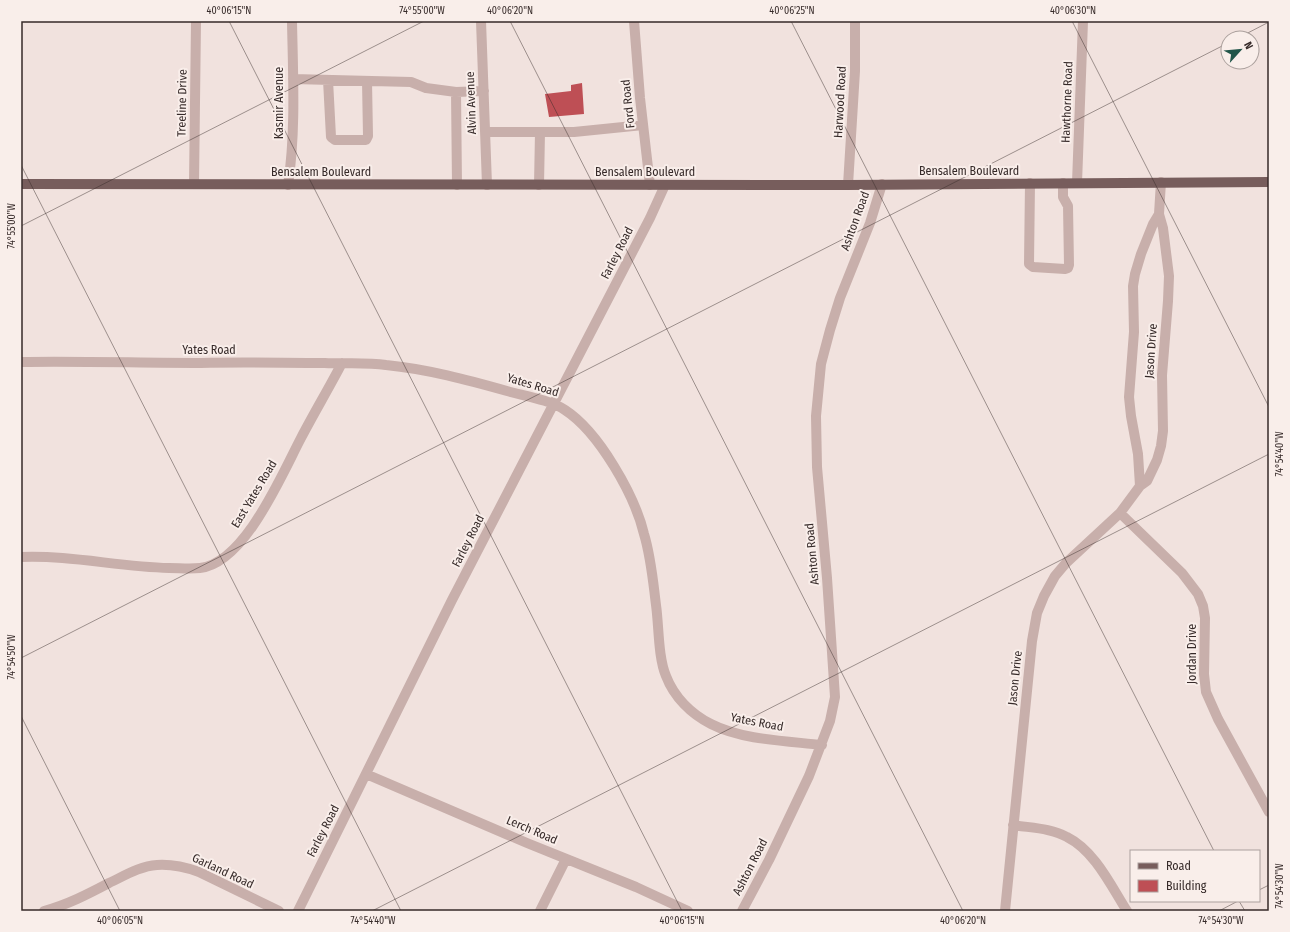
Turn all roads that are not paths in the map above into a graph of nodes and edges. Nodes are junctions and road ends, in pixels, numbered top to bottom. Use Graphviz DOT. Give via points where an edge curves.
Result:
graph roads {
  1 [pos="196,21"];
  2 [pos="292,21"];
  3 [pos="481,21"];
  4 [pos="634,21"];
  5 [pos="855,21"];
  6 [pos="1083,21"];
  7 [pos="293,79"];
  8 [pos="328,80"];
  9 [pos="368,81"];
  10 [pos="484,91"];
  11 [pos="456,92"];
  12 [pos="643,125"];
  13 [pos="485,132"];
  14 [pos="540,132"];
  15 [pos="1161,182"];
  16 [pos="1269,182"];
  17 [pos="1030,183"];
  18 [pos="1063,183"];
  19 [pos="1077,183"];
  20 [pos="21,184"];
  21 [pos="194,184"];
  22 [pos="650,184"];
  23 [pos="848,184"];
  24 [pos="882,184"];
  25 [pos="288,185"];
  26 [pos="457,185"];
  27 [pos="487,185"];
  28 [pos="539,185"];
  29 [pos="664,185"];
  30 [pos="1159,214"];
  31 [pos="21,362"];
  32 [pos="342,364"];
  33 [pos="553,404"];
  34 [pos="1140,486"];
  35 [pos="1120,513"];
  36 [pos="21,557"];
  37 [pos="822,746"];
  38 [pos="366,774"];
  39 [pos="1269,812"];
  40 [pos="1013,826"];
  41 [pos="566,859"];
  42 [pos="44,911"];
  43 [pos="279,911"];
  44 [pos="298,911"];
  45 [pos="540,911"];
  46 [pos="688,911"];
  47 [pos="742,911"];
  48 [pos="1005,911"];
  49 [pos="1127,911"];
  1 -- 21 [label="street, Treeline Drive"];
  2 -- 7 [label="street, Kasmir Avenue"];
  3 -- 10 [label="street, Alvin Avenue"];
  4 -- 12 [label="street, Ford Road"];
  5 -- 23 [label="street, Harwood Road" via="855,71"];
  6 -- 19 [label="street, Hawthorne Road"];
  7 -- 8 [label="street"];
  7 -- 25 [label="street, Kasmir Avenue" via="292,156"];
  8 -- 9 [label="street"];
  8 -- 9 [label="street" via="331,137 334,140 366,140"];
  9 -- 11 [label="street" via="411,82 426,88"];
  10 -- 11 [label="street"];
  10 -- 13 [label="street, Alvin Avenue"];
  11 -- 26 [label="street"];
  12 -- 14 [label="street" via="574,132"];
  12 -- 22 [label="street, Ford Road"];
  13 -- 14 [label="street"];
  13 -- 27 [label="street, Alvin Avenue"];
  14 -- 28 [label="street"];
  15 -- 16 [label="main road, Bensalem Boulevard"];
  15 -- 19 [label="main road, Bensalem Boulevard"];
  15 -- 30 [label="street, Jason Drive"];
  17 -- 18 [label="main road, Bensalem Boulevard"];
  17 -- 18 [label="street" via="1029,264 1033,267 1065,269 1069,265 1068,206 1063,197"];
  17 -- 24 [label="main road, Bensalem Boulevard"];
  18 -- 19 [label="main road, Bensalem Boulevard"];
  20 -- 21 [label="main road, Bensalem Boulevard"];
  21 -- 25 [label="main road, Bensalem Boulevard"];
  22 -- 28 [label="main road, Bensalem Boulevard"];
  22 -- 29 [label="main road, Bensalem Boulevard"];
  23 -- 24 [label="main road, Bensalem Boulevard"];
  23 -- 29 [label="main road, Bensalem Boulevard"];
  24 -- 37 [label="street, Ashton Road" via="870,223 840,298 821,364 816,416 817,467 835,697"];
  25 -- 26 [label="main road, Bensalem Boulevard"];
  26 -- 27 [label="main road, Bensalem Boulevard"];
  27 -- 28 [label="main road, Bensalem Boulevard"];
  29 -- 33 [label="street, Farley Road" via="650,218"];
  30 -- 34 [label="street, Jason Drive" via="1141,254 1133,286 1134,332 1130,397"];
  30 -- 34 [label="street, Jason Drive" via="1169,276 1162,375 1163,431 1161,446 1151,473 1147,481"];
  31 -- 32 [label="street, Yates Road"];
  32 -- 33 [label="street, Yates Road" via="384,364 417,369"];
  32 -- 36 [label="street, East Yates Road" via="253,525 236,547 213,564 199,568 155,567 46,556"];
  33 -- 37 [label="street, Yates Road" via="574,416 598,442 612,463 638,516 650,561 663,668 670,686 699,717 727,731"];
  33 -- 38 [label="street, Farley Road"];
  34 -- 35 [label="street, Jason Drive"];
  35 -- 39 [label="street, Jordan Drive" via="1182,573 1198,594 1206,618 1206,692"];
  35 -- 40 [label="street, Jason Drive" via="1055,576 1037,613"];
  37 -- 47 [label="street, Ashton Road" via="769,860"];
  38 -- 41 [label="street, Lerch Road"];
  38 -- 44 [label="street, Farley Road"];
  40 -- 48 [label="street, Jason Drive"];
  40 -- 49 [label="street" via="1055,832 1079,844 1100,869"];
  41 -- 45 [label="street"];
  41 -- 46 [label="street, Lerch Road"];
  42 -- 43 [label="street, Garland Road" via="75,900 134,871 156,865 185,867 199,872"];
}
